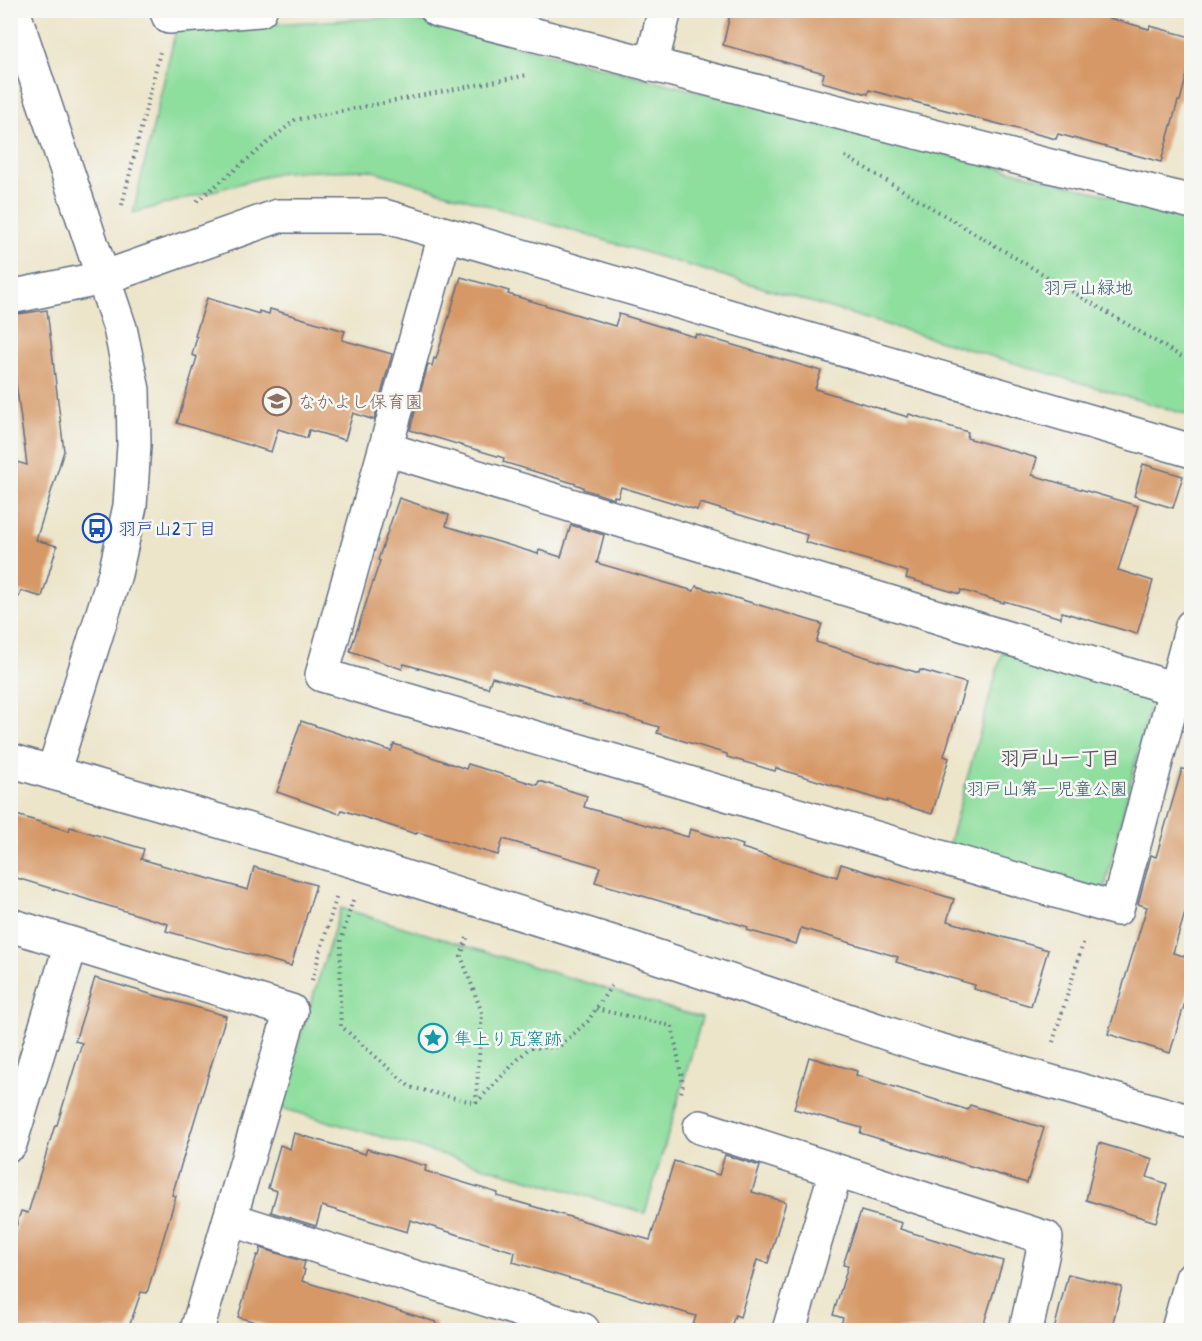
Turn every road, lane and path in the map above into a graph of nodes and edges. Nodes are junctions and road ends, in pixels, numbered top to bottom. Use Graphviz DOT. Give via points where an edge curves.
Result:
graph roads {
  1 [pos="13,10"];
  2 [pos="260,10"];
  3 [pos="437,10"];
  4 [pos="665,10"];
  5 [pos="167,14"];
  6 [pos="19,56"];
  7 [pos="651,65"];
  8 [pos="538,73"];
  9 [pos="843,156"];
  10 [pos="1191,202"];
  11 [pos="195,203"];
  12 [pos="120,210"];
  13 [pos="446,235"];
  14 [pos="103,278"];
  15 [pos="10,297"];
  16 [pos="1191,363"];
  17 [pos="386,449"];
  18 [pos="1191,451"];
  19 [pos="1191,626"];
  20 [pos="1175,689"];
  21 [pos="10,760"];
  22 [pos="53,774"];
  23 [pos="339,889"];
  24 [pos="355,893"];
  25 [pos="1095,903"];
  26 [pos="10,925"];
  27 [pos="467,938"];
  28 [pos="71,944"];
  29 [pos="634,949"];
  30 [pos="311,981"];
  31 [pos="596,1009"];
  32 [pos="1042,1080"];
  33 [pos="683,1084"];
  34 [pos="476,1103"];
  35 [pos="1191,1122"];
  36 [pos="700,1127"];
  37 [pos="10,1144"];
  38 [pos="836,1171"];
  39 [pos="230,1219"];
  40 [pos="1191,1278"];
  41 [pos="196,1330"];
  42 [pos="583,1330"];
  43 [pos="789,1330"];
  44 [pos="1026,1330"];
  45 [pos="1178,1330"];
  1 -- 6 [label="street"];
  2 -- 5 [label="street"];
  3 -- 7 [label="street"];
  4 -- 7 [label="street"];
  5 -- 12 [label="path"];
  6 -- 14 [label="street"];
  7 -- 10 [label="street"];
  8 -- 11 [label="path" via="295,120"];
  9 -- 16 [label="path"];
  13 -- 14 [label="street" via="384,216 278,216"];
  13 -- 17 [label="street"];
  13 -- 18 [label="street"];
  14 -- 15 [label="street"];
  14 -- 22 [label="street" via="120,328 133,390 130,506 115,574"];
  17 -- 20 [label="street"];
  17 -- 25 [label="street" via="322,675"];
  19 -- 20 [label="street"];
  20 -- 25 [label="street" via="1117,909"];
  21 -- 22 [label="street"];
  22 -- 29 [label="street" via="363,864"];
  23 -- 30 [label="path"];
  24 -- 34 [label="path" via="341,941 341,1026 410,1087"];
  25 -- 32 [label="path"];
  26 -- 28 [label="street"];
  27 -- 34 [label="path" via="461,956 482,1013"];
  28 -- 37 [label="street"];
  28 -- 39 [label="street" via="291,1011"];
  29 -- 31 [label="path"];
  29 -- 32 [label="street" via="914,1043"];
  31 -- 33 [label="path" via="672,1026"];
  31 -- 34 [label="path" via="560,1047 529,1048"];
  32 -- 35 [label="street"];
  36 -- 38 [label="street"];
  38 -- 43 [label="street"];
  38 -- 44 [label="street" via="1046,1238"];
  39 -- 41 [label="street"];
  39 -- 42 [label="street"];
  40 -- 45 [label="street"];
}
